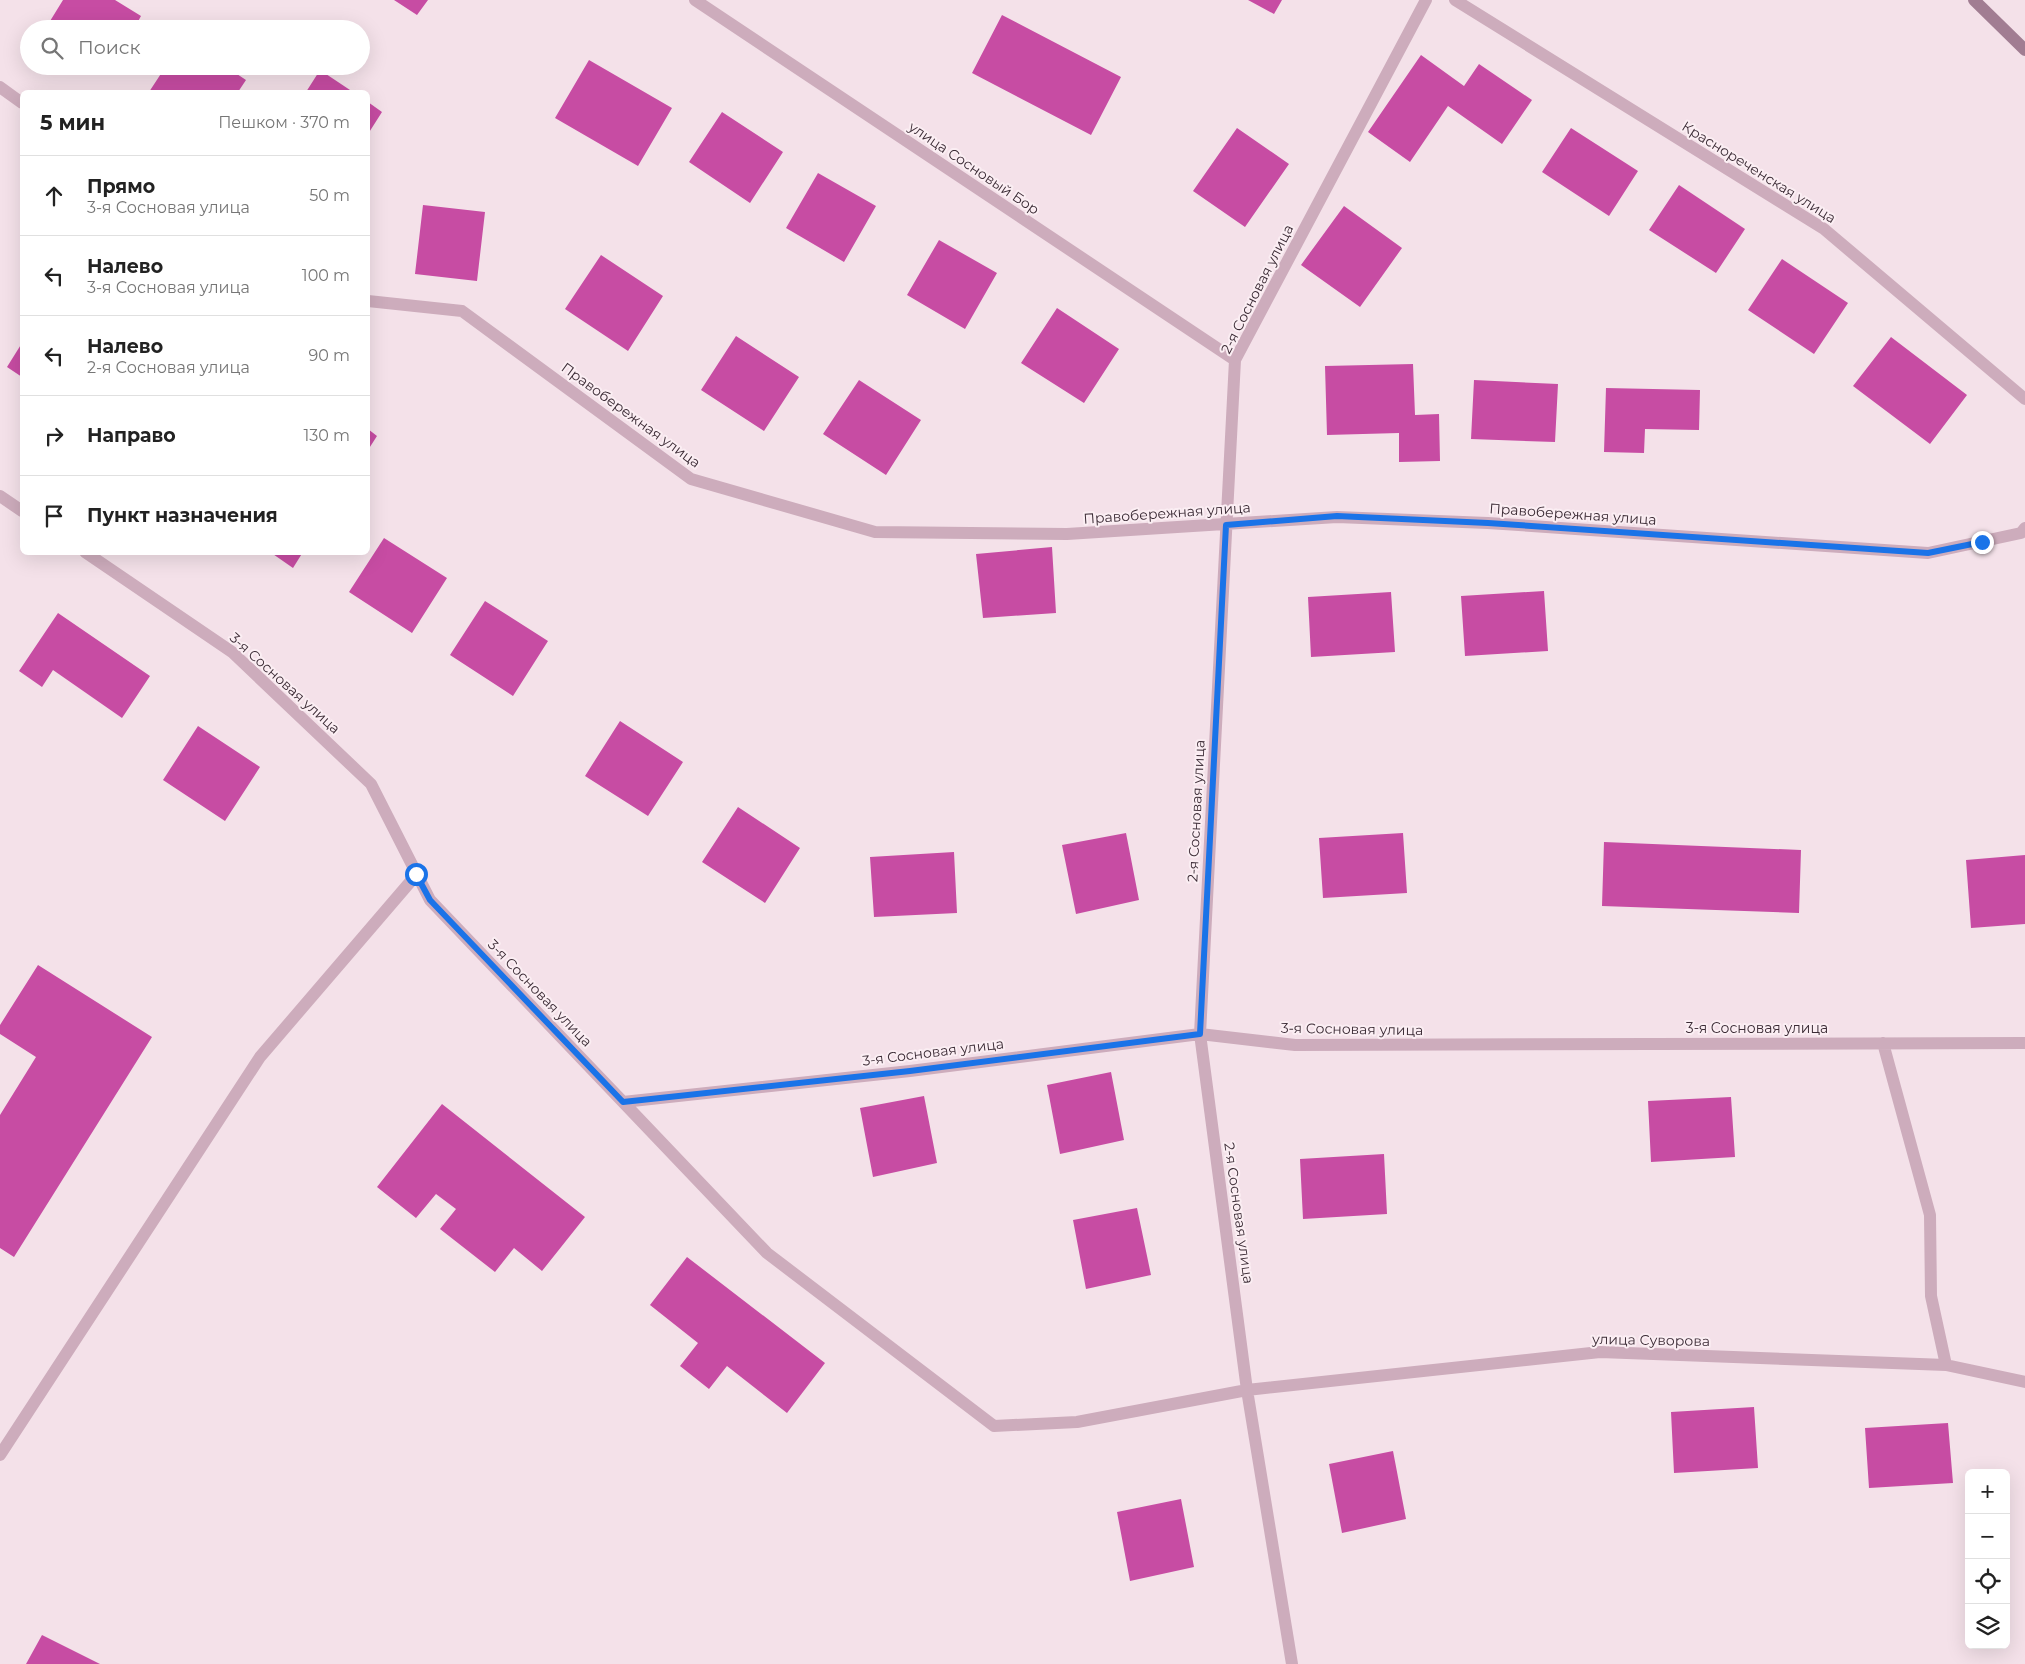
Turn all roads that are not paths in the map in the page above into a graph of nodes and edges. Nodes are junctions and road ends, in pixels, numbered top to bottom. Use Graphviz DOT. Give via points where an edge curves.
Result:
graph roads {
  1 [pos="695,0"];
  2 [pos="1426,0"];
  3 [pos="1455,0"];
  4 [pos="1974,0"];
  5 [pos="2025,50"];
  6 [pos="0,87"];
  7 [pos="20,102"];
  8 [pos="370,301"];
  9 [pos="1235,360"];
  10 [pos="2025,399"];
  11 [pos="0,496"];
  12 [pos="20,510"];
  13 [pos="1226,525"];
  14 [pos="2025,528"];
  15 [pos="88,555"];
  16 [pos="416,874"];
  17 [pos="1200,1034"];
  18 [pos="1883,1043"];
  19 [pos="2025,1043"];
  20 [pos="623,1102"];
  21 [pos="1946,1365"];
  22 [pos="2025,1382"];
  23 [pos="1247,1390"];
  24 [pos="0,1455"];
  25 [pos="1292,1664"];
  1 -- 9 [label="street, улица Сосновый Бор"];
  2 -- 9 [label="street, 2-я Сосновая улица"];
  3 -- 10 [label="street, Краснореченская улица" via="1824,229"];
  4 -- 5 [label="main road"];
  6 -- 7 [label="street"];
  8 -- 13 [label="street, Правобережная улица" via="462,311 691,479 875,532 1067,534"];
  9 -- 13 [label="street, 2-я Сосновая улица"];
  11 -- 12 [label="street"];
  13 -- 14 [label="street, Правобережная улица" via="1337,516 1928,553 2020,533"];
  13 -- 17 [label="street, 2-я Сосновая улица"];
  15 -- 16 [label="street, 3-я Сосновая улица" via="232,652 371,784"];
  16 -- 20 [label="street, 3-я Сосновая улица" via="430,900"];
  16 -- 24 [label="street" via="260,1057"];
  17 -- 18 [label="street, 3-я Сосновая улица" via="1295,1045"];
  17 -- 20 [label="street, 3-я Сосновая улица" via="910,1071"];
  17 -- 23 [label="street, 2-я Сосновая улица"];
  18 -- 19 [label="street, 3-я Сосновая улица"];
  18 -- 21 [label="street" via="1930,1215 1931,1296"];
  20 -- 23 [label="street, улица Суворова" via="767,1253 994,1426 1078,1422"];
  21 -- 22 [label="street, улица Суворова"];
  21 -- 23 [label="street, улица Суворова" via="1600,1352"];
  23 -- 25 [label="street, 2-я Сосновая улица"];
}
